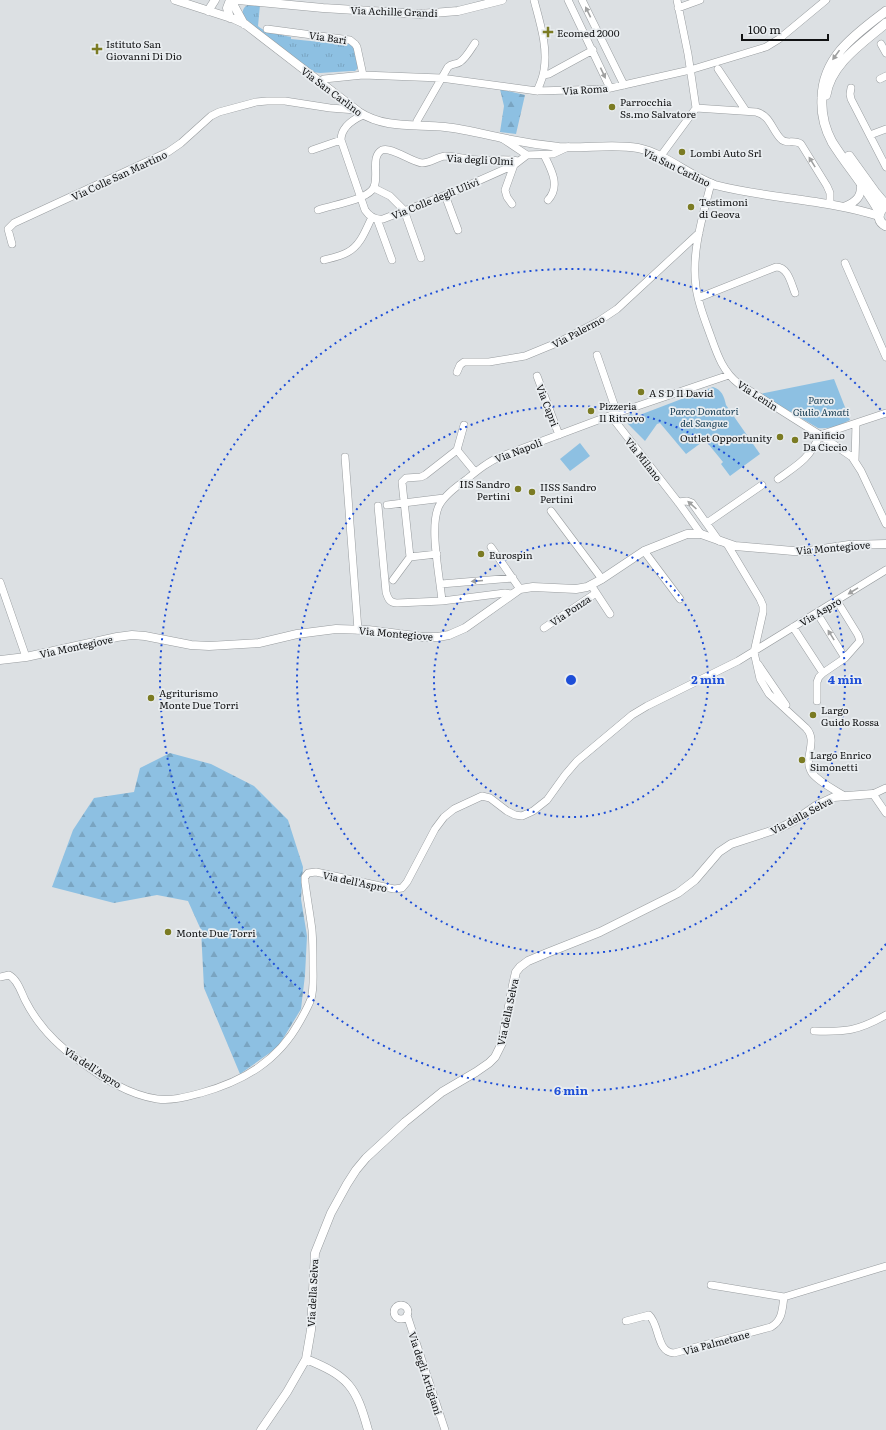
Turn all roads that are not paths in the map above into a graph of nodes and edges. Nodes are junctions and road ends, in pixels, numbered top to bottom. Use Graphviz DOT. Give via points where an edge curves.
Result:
graph roads {
  1 [pos="175,0"];
  2 [pos="215,0"];
  3 [pos="230,0"];
  4 [pos="238,0"];
  5 [pos="502,0"];
  6 [pos="534,0"];
  7 [pos="568,0"];
  8 [pos="582,0"];
  9 [pos="677,0"];
  10 [pos="700,0"];
  11 [pos="826,0"];
  12 [pos="248,1"];
  13 [pos="678,8"];
  14 [pos="208,11"];
  15 [pos="886,11"];
  16 [pos="240,17"];
  17 [pos="230,18"];
  18 [pos="886,23"];
  19 [pos="245,24"];
  20 [pos="267,29"];
  21 [pos="475,42"];
  22 [pos="881,44"];
  23 [pos="592,50"];
  24 [pos="886,53"];
  25 [pos="718,69"];
  26 [pos="690,70"];
  27 [pos="363,75"];
  28 [pos="543,75"];
  29 [pos="441,78"];
  30 [pos="324,79"];
  31 [pos="624,85"];
  32 [pos="610,88"];
  33 [pos="851,88"];
  34 [pos="537,91"];
  35 [pos="696,108"];
  36 [pos="746,111"];
  37 [pos="360,112"];
  38 [pos="418,121"];
  39 [pos="886,129"];
  40 [pos="870,135"];
  41 [pos="503,138"];
  42 [pos="342,140"];
  43 [pos="568,147"];
  44 [pos="312,150"];
  45 [pos="527,155"];
  46 [pos="544,155"];
  47 [pos="660,156"];
  48 [pos="516,163"];
  49 [pos="886,167"];
  50 [pos="711,183"];
  51 [pos="861,183"];
  52 [pos="374,188"];
  53 [pos="445,195"];
  54 [pos="361,197"];
  55 [pos="548,200"];
  56 [pos="512,204"];
  57 [pos="830,204"];
  58 [pos="844,208"];
  59 [pos="318,210"];
  60 [pos="404,210"];
  61 [pos="883,210"];
  62 [pos="374,218"];
  63 [pos="886,226"];
  64 [pos="458,230"];
  65 [pos="699,233"];
  66 [pos="12,244"];
  67 [pos="421,258"];
  68 [pos="324,260"];
  69 [pos="392,260"];
  70 [pos="845,262"];
  71 [pos="795,293"];
  72 [pos="698,298"];
  73 [pos="596,355"];
  74 [pos="886,357"];
  75 [pos="457,372"];
  76 [pos="729,375"];
  77 [pos="537,376"];
  78 [pos="886,413"];
  79 [pos="614,415"];
  80 [pos="856,423"];
  81 [pos="464,425"];
  82 [pos="559,435"];
  83 [pos="820,435"];
  84 [pos="457,450"];
  85 [pos="345,457"];
  86 [pos="855,461"];
  87 [pos="475,472"];
  88 [pos="778,479"];
  89 [pos="762,485"];
  90 [pos="444,498"];
  91 [pos="678,502"];
  92 [pos="404,503"];
  93 [pos="387,505"];
  94 [pos="378,506"];
  95 [pos="551,511"];
  96 [pos="707,523"];
  97 [pos="886,524"];
  98 [pos="701,534"];
  99 [pos="723,542"];
  100 [pos="886,544"];
  101 [pos="491,547"];
  102 [pos="644,552"];
  103 [pos="437,554"];
  104 [pos="410,557"];
  105 [pos="886,570"];
  106 [pos="513,578"];
  107 [pos="602,579"];
  108 [pos="393,580"];
  109 [pos="0,582"];
  110 [pos="441,584"];
  111 [pos="591,585"];
  112 [pos="520,589"];
  113 [pos="596,593"];
  114 [pos="512,594"];
  115 [pos="680,599"];
  116 [pos="442,601"];
  117 [pos="837,601"];
  118 [pos="816,613"];
  119 [pos="610,614"];
  120 [pos="793,627"];
  121 [pos="544,628"];
  122 [pos="358,630"];
  123 [pos="754,652"];
  124 [pos="26,657"];
  125 [pos="845,658"];
  126 [pos="0,660"];
  127 [pos="823,673"];
  128 [pos="817,701"];
  129 [pos="886,788"];
  130 [pos="873,794"];
  131 [pos="842,795"];
  132 [pos="886,813"];
  133 [pos="0,977"];
  134 [pos="886,1015"];
  135 [pos="814,1031"];
  136 [pos="886,1266"];
  137 [pos="711,1284"];
  138 [pos="784,1297"];
  139 [pos="407,1315"];
  140 [pos="626,1321"];
  141 [pos="306,1359"];
  142 [pos="261,1430"];
  143 [pos="368,1430"];
  144 [pos="445,1430"];
  1 -- 14 [label="street, Via San Carlino"];
  2 -- 14 [label="street"];
  3 -- 16 [label="street, Via San Carlino"];
  3 -- 17 [label="street, Via San Carlino" via="227,10"];
  4 -- 12 [label="street, Via Achille Grandi"];
  5 -- 12 [label="street, Via Achille Grandi" via="458,11 420,14"];
  6 -- 28 [label="street" via="545,48"];
  7 -- 23 [label="street"];
  31 -- 8 [label="street, one-way"];
  9 -- 13 [label="street"];
  10 -- 13 [label="street"];
  11 -- 26 [label="street, Via Roma" via="769,46"];
  12 -- 16 [label="street" via="240,8"];
  13 -- 26 [label="street"];
  14 -- 17 [label="street, Via San Carlino"];
  15 -- 51 [label="main road, one-way" via="838,52 822,87 822,112 826,129"];
  16 -- 19 [label="street, Via San Carlino"];
  17 -- 19 [label="street, Via San Carlino"];
  18 -- 61 [label="main road" via="838,67 828,89 826,103 829,120 838,139 874,192"];
  19 -- 37 [label="street, Via San Carlino"];
  20 -- 27 [label="street, Via Bari" via="350,40 357,47"];
  21 -- 29 [label="street" via="462,60 449,66"];
  22 -- 24 [label="street"];
  23 -- 28 [label="street"];
  23 -- 32 [label="street, one-way"];
  25 -- 36 [label="street"];
  26 -- 31 [label="street, Via Roma"];
  26 -- 35 [label="street"];
  27 -- 29 [label="street, Via Roma"];
  27 -- 30 [label="street, Via Roma"];
  28 -- 34 [label="street"];
  29 -- 34 [label="street, Via Roma"];
  29 -- 38 [label="street"];
  31 -- 32 [label="street, Via Roma"];
  32 -- 34 [label="street, Via Roma"];
  33 -- 40 [label="street" via="851,98"];
  35 -- 36 [label="street"];
  35 -- 47 [label="street"];
  57 -- 36 [label="street, one-way" via="827,186 801,144 782,140 765,116"];
  37 -- 41 [label="street, Via San Carlino" via="386,123 453,128"];
  37 -- 42 [label="street" via="343,131"];
  37 -- 66 [label="street, Via Colle San Martino" via="268,101 216,113 168,152 14,223 8,229"];
  39 -- 40 [label="street"];
  40 -- 49 [label="street"];
  41 -- 43 [label="street, Via San Carlino"];
  41 -- 45 [label="street, Via San Carlino"];
  42 -- 44 [label="street"];
  42 -- 54 [label="street"];
  43 -- 46 [label="street, Via San Carlino"];
  43 -- 47 [label="street, Via San Carlino" via="632,148"];
  45 -- 46 [label="street, Via San Carlino"];
  45 -- 48 [label="street"];
  46 -- 55 [label="street" via="551,168 554,182 553,194"];
  47 -- 50 [label="street, Via San Carlino"];
  48 -- 52 [label="street, Via degli Olmi" via="447,156 422,163 384,150 376,158"];
  48 -- 53 [label="street, Via Colle degli Ulivi"];
  48 -- 56 [label="street" via="505,190 506,197"];
  50 -- 57 [label="street, Via San Carlino" via="727,188"];
  50 -- 65 [label="street, Via Lenin"];
  51 -- 58 [label="street" via="859,197"];
  51 -- 61 [label="main road"];
  52 -- 54 [label="street"];
  52 -- 60 [label="street" via="390,196"];
  53 -- 60 [label="street, Via Colle degli Ulivi"];
  53 -- 64 [label="street"];
  54 -- 59 [label="street"];
  54 -- 62 [label="street" via="365,210"];
  57 -- 58 [label="street, Via San Carlino"];
  58 -- 61 [label="street, Via San Carlino"];
  60 -- 62 [label="street, Via Colle degli Ulivi" via="383,219"];
  60 -- 67 [label="street"];
  61 -- 63 [label="main road" via="880,222"];
  62 -- 68 [label="street" via="354,248"];
  62 -- 69 [label="street"];
  65 -- 72 [label="street, Via Lenin" via="695,267"];
  65 -- 75 [label="street, Via Palermo" via="617,309 600,321 526,356 489,362 464,362"];
  70 -- 74 [label="street"];
  71 -- 72 [label="street" via="785,271 781,267 776,267"];
  72 -- 76 [label="street, Via Lenin" via="716,351"];
  73 -- 79 [label="street, Via Milano"];
  76 -- 79 [label="street, Via Napoli"];
  76 -- 83 [label="street, Via Lenin" via="739,384"];
  77 -- 82 [label="street, Via Capri"];
  78 -- 80 [label="street"];
  79 -- 82 [label="street, Via Napoli"];
  79 -- 91 [label="street, Via Milano"];
  80 -- 83 [label="street"];
  80 -- 86 [label="street"];
  81 -- 84 [label="street"];
  82 -- 87 [label="street, Via Napoli" via="495,459"];
  83 -- 86 [label="street, Via Lenin"];
  83 -- 88 [label="street" via="806,458"];
  84 -- 87 [label="street"];
  84 -- 92 [label="street" via="421,477 406,478 402,482"];
  85 -- 122 [label="street"];
  86 -- 97 [label="street, Via Lenin"];
  87 -- 90 [label="street, Via Napoli"];
  89 -- 96 [label="street"];
  90 -- 92 [label="street"];
  90 -- 103 [label="street, Via Napoli" via="437,509"];
  96 -- 91 [label="street, one-way" via="691,502"];
  91 -- 98 [label="street, Via Milano"];
  92 -- 93 [label="street"];
  92 -- 104 [label="street"];
  94 -- 116 [label="street" via="386,592 389,600 398,603"];
  95 -- 107 [label="street"];
  96 -- 99 [label="street"];
  98 -- 99 [label="street, Via Montegiove"];
  98 -- 102 [label="street, Via Montegiove" via="682,535"];
  99 -- 100 [label="street, Via Montegiove" via="738,547 802,551 844,545"];
  99 -- 123 [label="street" via="763,606"];
  101 -- 106 [label="street"];
  102 -- 107 [label="street, Via Montegiove"];
  102 -- 115 [label="street"];
  103 -- 104 [label="street"];
  103 -- 110 [label="street, Via Napoli"];
  104 -- 108 [label="street"];
  105 -- 117 [label="street, Via Aspro, one-way"];
  106 -- 110 [label="street, one-way"];
  106 -- 112 [label="street"];
  107 -- 111 [label="street, Via Montegiove"];
  109 -- 124 [label="street"];
  110 -- 116 [label="street, Via Napoli"];
  111 -- 112 [label="street, Via Montegiove" via="576,589"];
  111 -- 113 [label="street"];
  112 -- 114 [label="street, Via Montegiove"];
  113 -- 119 [label="street"];
  113 -- 121 [label="street, Via Ponza"];
  114 -- 116 [label="street"];
  114 -- 122 [label="street, Via Montegiove" via="468,626 449,635 424,637"];
  117 -- 118 [label="street, Via Aspro"];
  117 -- 125 [label="street" via="860,638"];
  118 -- 120 [label="street, Via Aspro"];
  125 -- 118 [label="street, one-way"];
  120 -- 123 [label="street, Via Aspro"];
  120 -- 127 [label="street"];
  122 -- 124 [label="street, Via Montegiove" via="326,630 259,643 209,646 150,636 127,635"];
  123 -- 131 [label="street" via="760,679 766,690 807,729 811,738 811,771"];
  123 -- 133 [label="street, Via dell'Aspro" via="632,715 577,761 547,800 533,811 522,816 515,815 485,796 454,809 435,830 402,888 394,889 316,872 308,873 305,882 313,941 313,986 310,1001 289,1040 264,1064 241,1079 174,1099 151,1098 129,1090 95,1071 61,1046 36,1019 14,978"];
  124 -- 126 [label="street, Via Montegiove"];
  125 -- 127 [label="street"];
  127 -- 128 [label="street" via="817,682"];
  129 -- 130 [label="street, Via della Selva"];
  130 -- 131 [label="street, Via della Selva"];
  130 -- 132 [label="street"];
  131 -- 141 [label="street, Via della Selva" via="817,805 780,828 728,846 717,854 695,880 678,893 600,932 528,961 520,967 516,972 502,1043 495,1057 476,1072 442,1092 366,1158 347,1184 331,1213 315,1252 311,1324"];
  134 -- 135 [label="street" via="853,1030"];
  136 -- 138 [label="street"];
  137 -- 138 [label="street"];
  138 -- 140 [label="street, Via Palmetane" via="781,1318 771,1327 674,1353 663,1347 650,1316"];
  139 -- 144 [label="street, Via degli Artigiani"];
  141 -- 142 [label="street, Via della Selva"];
  141 -- 143 [label="street" via="331,1370 347,1383 358,1398"];
}
